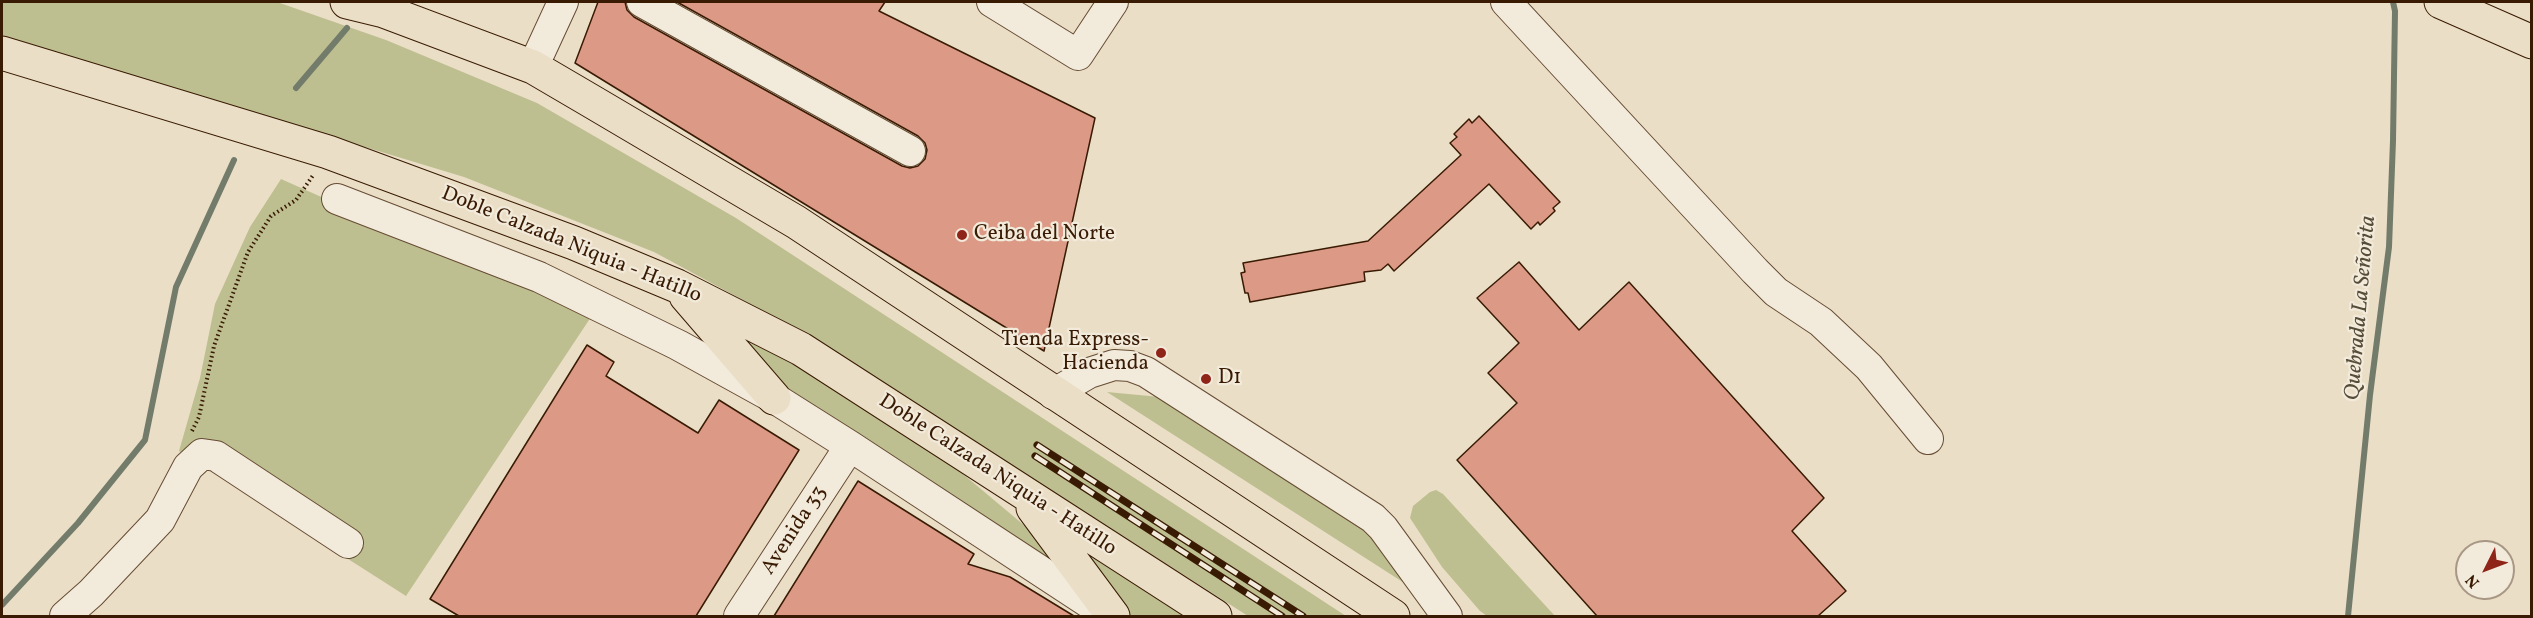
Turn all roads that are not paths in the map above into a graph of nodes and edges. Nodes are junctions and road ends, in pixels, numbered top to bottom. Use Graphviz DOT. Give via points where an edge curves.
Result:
graph roads {
  1 [pos="346,2"];
  2 [pos="563,2"];
  3 [pos="642,2"];
  4 [pos="992,2"];
  5 [pos="1113,2"];
  6 [pos="1506,2"];
  7 [pos="2441,2"];
  8 [pos="2532,42"];
  9 [pos="2,52"];
  10 [pos="533,67"];
  11 [pos="910,151"];
  12 [pos="337,199"];
  13 [pos="677,286"];
  14 [pos="1053,394"];
  15 [pos="774,398"];
  16 [pos="1928,439"];
  17 [pos="850,446"];
  18 [pos="1021,493"];
  19 [pos="348,543"];
  20 [pos="65,616"];
  21 [pos="739,616"];
  22 [pos="1108,616"];
  23 [pos="1113,616"];
  24 [pos="1215,616"];
  25 [pos="1393,616"];
  26 [pos="1447,616"];
  1 -- 10 [label="main road" via="384,11"];
  2 -- 10 [label="street"];
  3 -- 11 [label="street"];
  4 -- 5 [label="street" via="1078,55"];
  6 -- 16 [label="street" via="1755,271 1776,292 1821,322 1869,367"];
  7 -- 8 [label="main road"];
  9 -- 13 [label="main road, Doble Calzada Niquia - Hatillo" via="313,148 574,243"];
  10 -- 14 [label="main road" via="796,222"];
  12 -- 15 [label="street" via="539,277 668,340"];
  13 -- 15 [label="main road"];
  13 -- 18 [label="main road, Doble Calzada Niquia - Hatillo" via="801,350"];
  14 -- 25 [label="main road"];
  14 -- 26 [label="street" via="1114,364 1146,372 1373,518"];
  15 -- 17 [label="street"];
  17 -- 21 [label="street, Avenida 33"];
  17 -- 22 [label="street"];
  18 -- 23 [label="main road"];
  18 -- 24 [label="main road, Doble Calzada Niquia - Hatillo"];
  19 -- 20 [label="street" via="216,456 202,454 188,467 160,520"];
}
